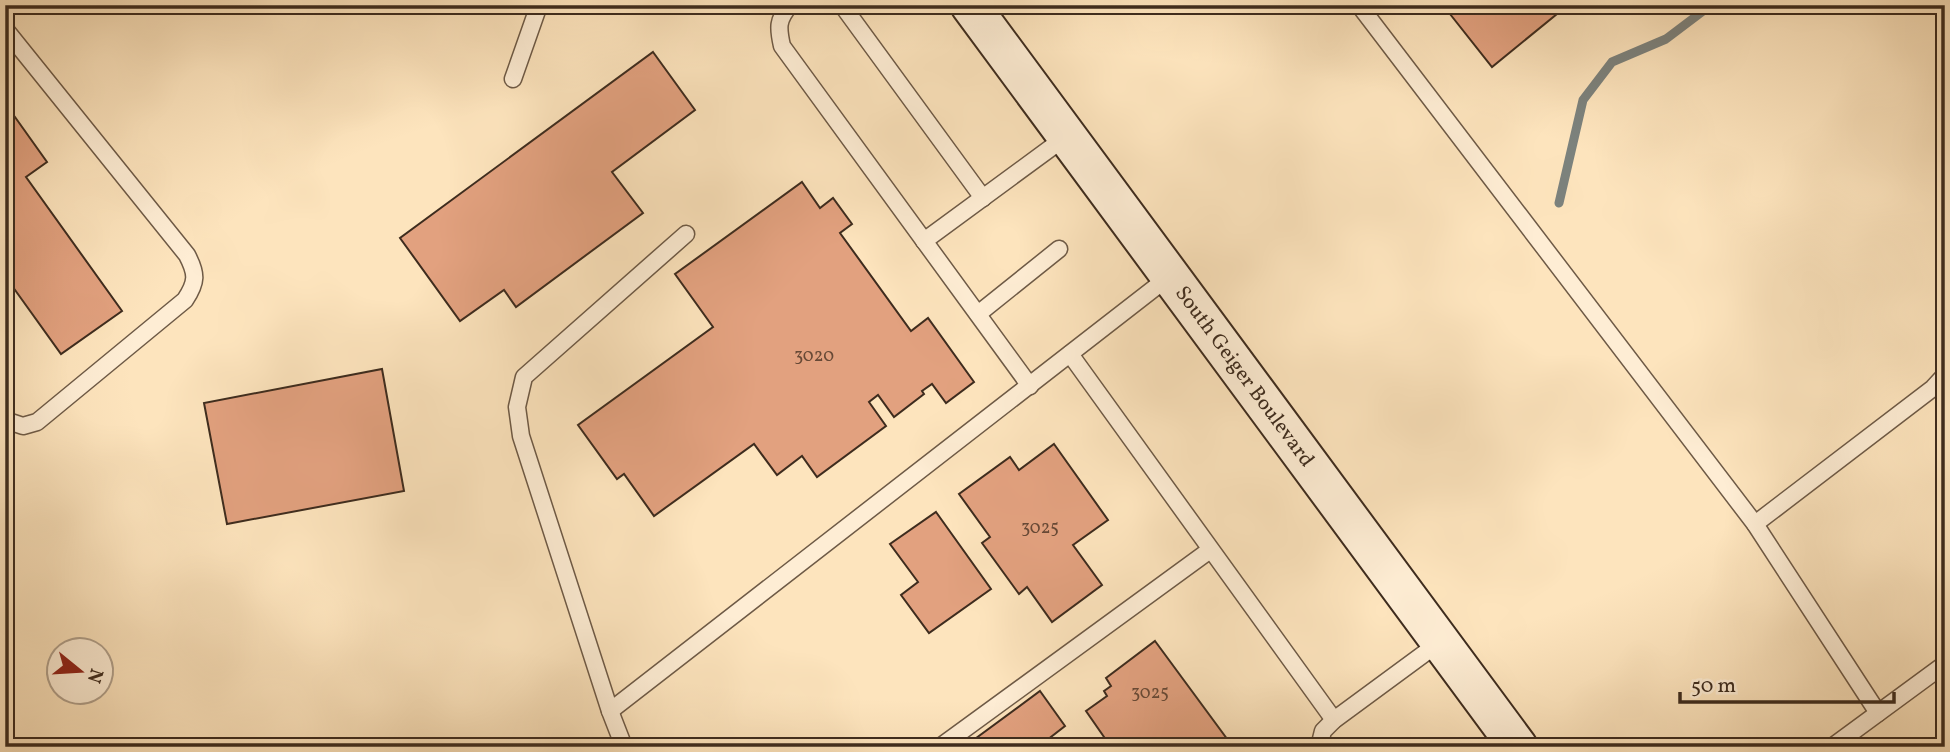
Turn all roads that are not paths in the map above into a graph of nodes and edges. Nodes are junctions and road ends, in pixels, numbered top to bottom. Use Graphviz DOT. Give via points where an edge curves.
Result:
graph roads {
  1 [pos="539,5"];
  2 [pos="790,5"];
  3 [pos="842,5"];
  4 [pos="970,5"];
  5 [pos="1359,5"];
  6 [pos="5,29"];
  7 [pos="513,79"];
  8 [pos="1067,136"];
  9 [pos="983,198"];
  10 [pos="686,234"];
  11 [pos="924,241"];
  12 [pos="1059,249"];
  13 [pos="1170,276"];
  14 [pos="978,314"];
  15 [pos="1070,354"];
  16 [pos="1945,375"];
  17 [pos="1030,386"];
  18 [pos="5,420"];
  19 [pos="1755,524"];
  20 [pos="1210,550"];
  21 [pos="1440,642"];
  22 [pos="1945,664"];
  23 [pos="610,711"];
  24 [pos="1878,713"];
  25 [pos="1334,720"];
  26 [pos="625,747"];
  27 [pos="940,747"];
  28 [pos="1319,747"];
  29 [pos="1518,747"];
  30 [pos="1832,747"];
  1 -- 7 [label="lane"];
  2 -- 11 [label="lane" via="778,28 782,46"];
  3 -- 9 [label="lane"];
  4 -- 8 [label="street, South Geiger Boulevard"];
  5 -- 19 [label="lane"];
  6 -- 18 [label="lane" via="195,270 193,288 185,300 37,422 23,426"];
  8 -- 9 [label="lane"];
  8 -- 13 [label="street, South Geiger Boulevard"];
  9 -- 11 [label="lane"];
  10 -- 23 [label="lane" via="524,377 517,407 521,436"];
  11 -- 14 [label="lane"];
  12 -- 14 [label="lane"];
  13 -- 15 [label="lane"];
  13 -- 21 [label="street, South Geiger Boulevard"];
  14 -- 17 [label="lane"];
  15 -- 17 [label="lane"];
  15 -- 20 [label="lane"];
  16 -- 19 [label="lane"];
  17 -- 23 [label="lane"];
  19 -- 24 [label="lane"];
  20 -- 25 [label="lane"];
  20 -- 27 [label="lane"];
  21 -- 25 [label="lane"];
  21 -- 29 [label="street, South Geiger Boulevard"];
  22 -- 24 [label="lane"];
  23 -- 26 [label="lane"];
  24 -- 30 [label="lane"];
  25 -- 28 [label="lane"];
}
